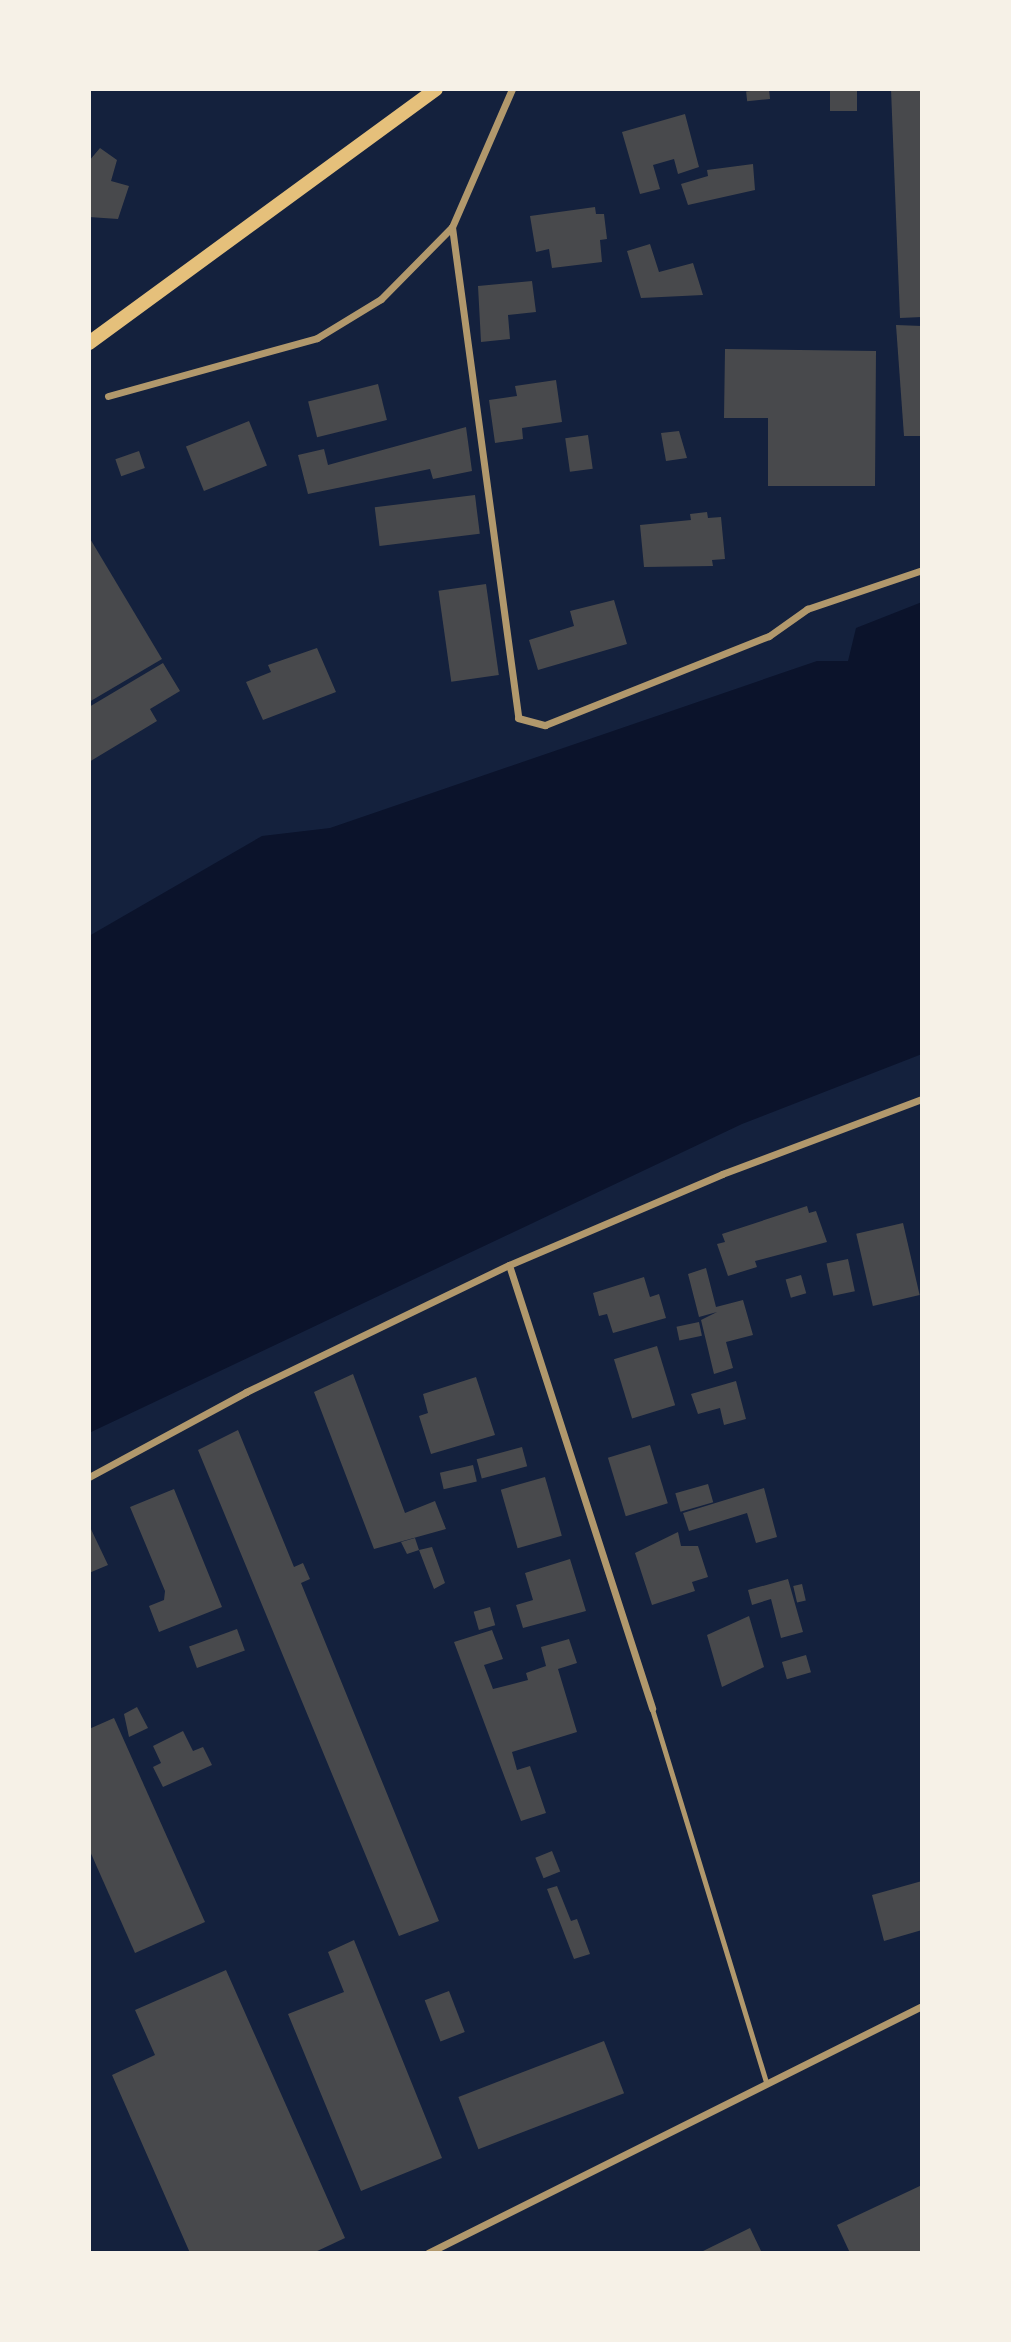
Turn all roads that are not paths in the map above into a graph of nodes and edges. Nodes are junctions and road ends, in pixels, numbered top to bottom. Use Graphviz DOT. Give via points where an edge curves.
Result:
graph roads {
  1 [pos="436,89"];
  2 [pos="512,89"];
  3 [pos="452,227"];
  4 [pos="89,343"];
  5 [pos="108,396"];
  6 [pos="922,570"];
  7 [pos="922,1099"];
  8 [pos="509,1265"];
  9 [pos="89,1477"];
  10 [pos="652,1709"];
  11 [pos="922,2006"];
  12 [pos="766,2081"];
  13 [pos="428,2253"];
  1 -- 4 [label="main road"];
  2 -- 3 [label="street"];
  3 -- 5 [label="street" via="388,293 317,338"];
  3 -- 6 [label="street" via="518,718 545,725 769,636 807,609"];
  7 -- 8 [label="street" via="722,1174"];
  8 -- 9 [label="street" via="227,1401"];
  8 -- 10 [label="street"];
  10 -- 12 [label="lane"];
  11 -- 12 [label="street"];
  12 -- 13 [label="street"];
}
